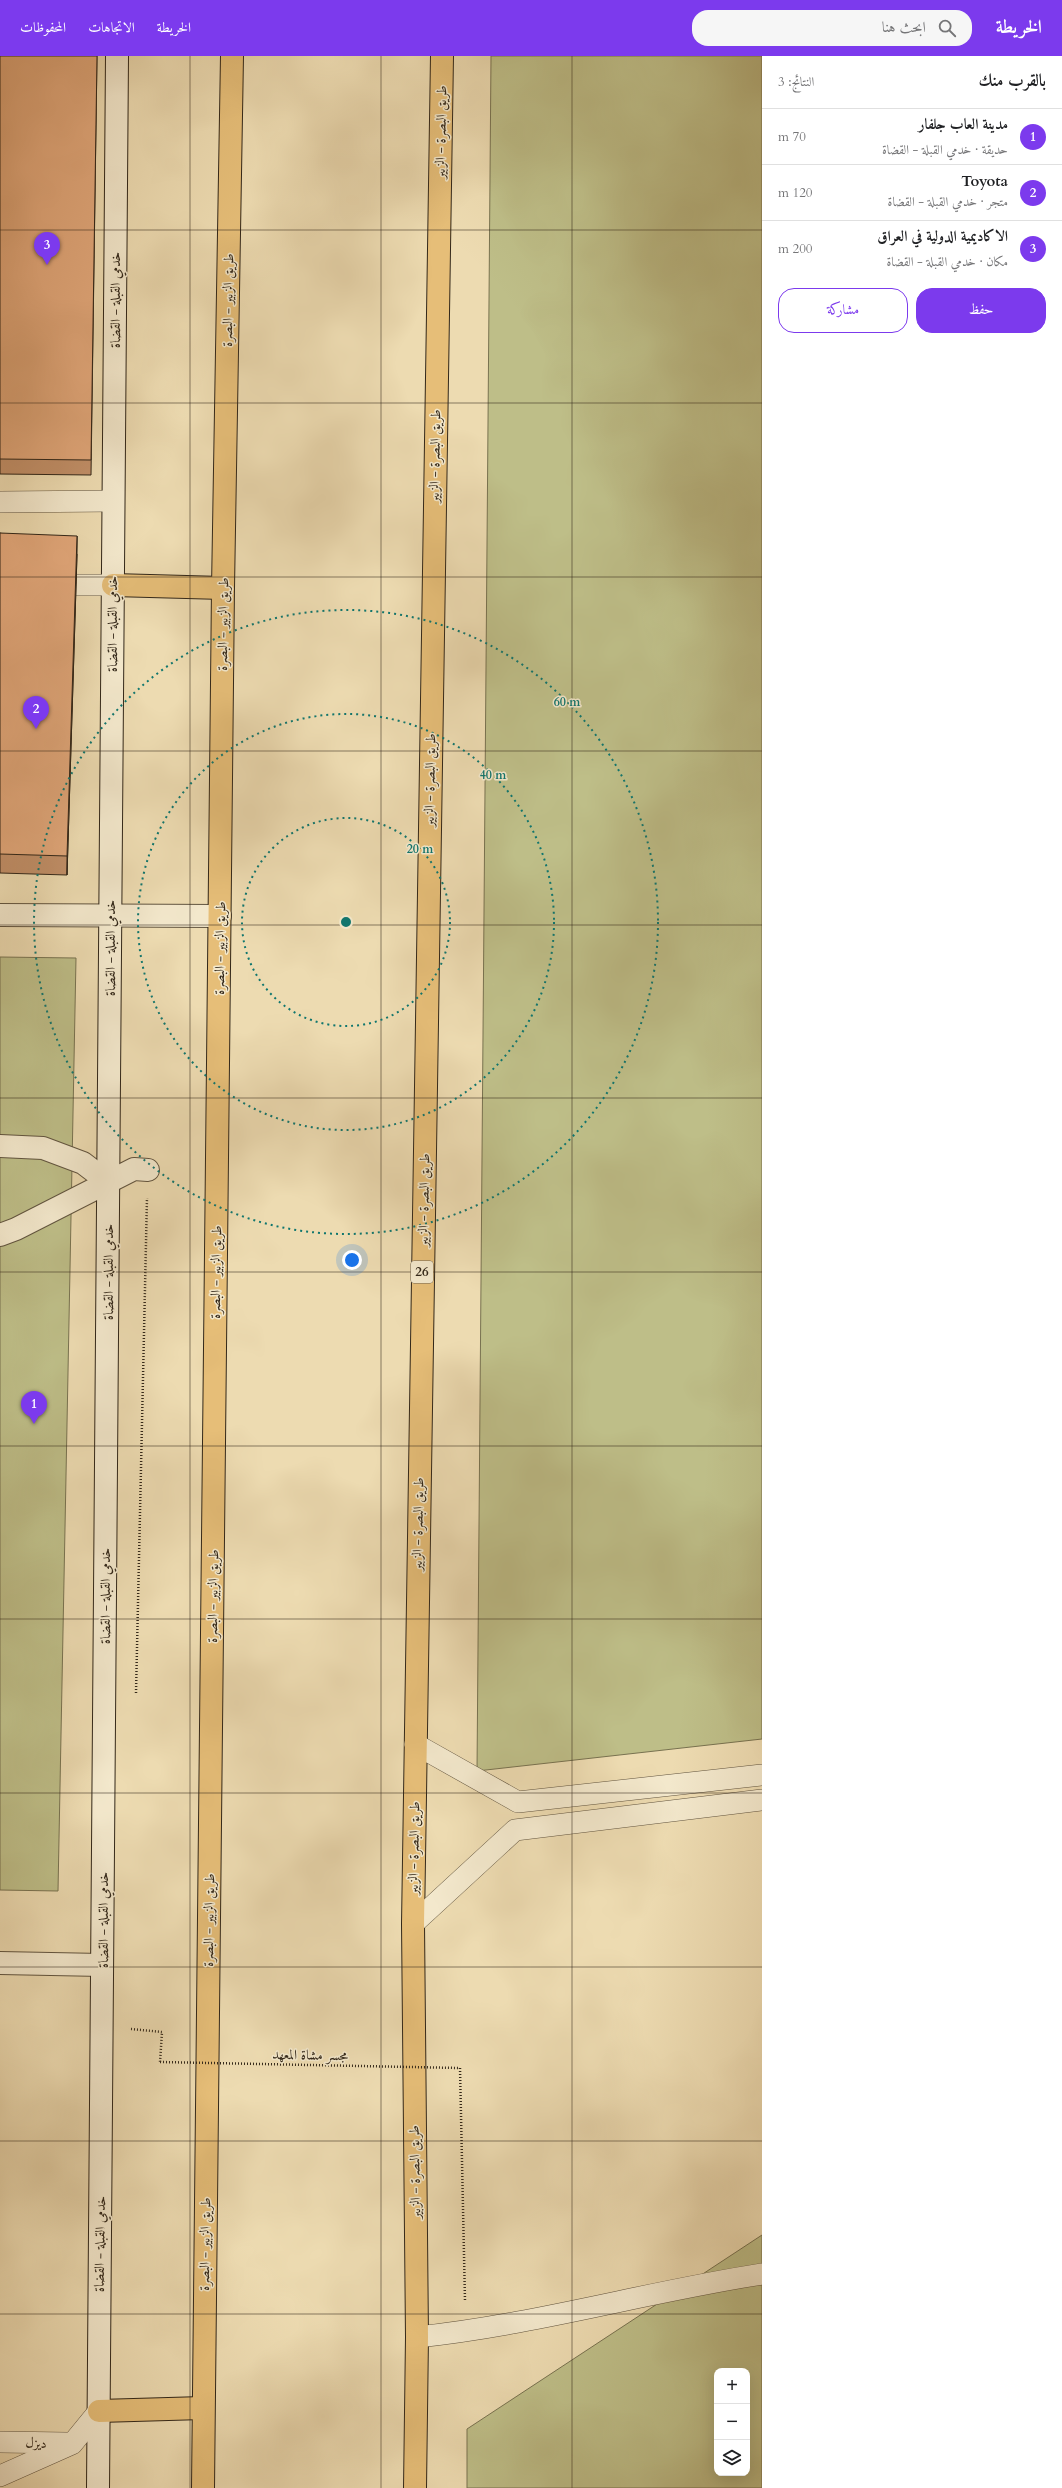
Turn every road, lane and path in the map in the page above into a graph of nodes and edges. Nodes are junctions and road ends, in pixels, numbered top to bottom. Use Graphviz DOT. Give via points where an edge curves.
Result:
graph roads {
  1 [pos="117,56"];
  2 [pos="232,56"];
  3 [pos="442,56"];
  4 [pos="114,501"];
  5 [pos="0,502"];
  6 [pos="76,585"];
  7 [pos="113,585"];
  8 [pos="223,588"];
  9 [pos="0,915"];
  10 [pos="110,915"];
  11 [pos="220,916"];
  12 [pos="0,1146"];
  13 [pos="148,1170"];
  14 [pos="108,1182"];
  15 [pos="0,1235"];
  16 [pos="136,1694"];
  17 [pos="415,1744"];
  18 [pos="762,1775"];
  19 [pos="762,1800"];
  20 [pos="413,1924"];
  21 [pos="0,1963"];
  22 [pos="102,1965"];
  23 [pos="129,2021"];
  24 [pos="762,2274"];
  25 [pos="466,2332"];
  26 [pos="417,2337"];
  27 [pos="204,2408"];
  28 [pos="99,2411"];
  29 [pos="0,2442"];
  30 [pos="72,2444"];
  31 [pos="0,2476"];
  32 [pos="98,2488"];
  33 [pos="203,2488"];
  34 [pos="415,2488"];
  1 -- 4 [label="street, خدمي القبلة - القضاة"];
  2 -- 8 [label="highway, طريق الزبير - البصرة"];
  3 -- 17 [label="highway, طريق البصرة - الزبير / 26"];
  4 -- 5 [label="lane"];
  4 -- 7 [label="street, خدمي القبلة - القضاة"];
  6 -- 7 [label="lane"];
  7 -- 8 [label="highway"];
  7 -- 10 [label="street, خدمي القبلة - القضاة"];
  8 -- 11 [label="highway, طريق الزبير - البصرة"];
  9 -- 10 [label="street"];
  10 -- 11 [label="street"];
  10 -- 14 [label="street, خدمي القبلة - القضاة"];
  11 -- 27 [label="highway, طريق الزبير - البصرة"];
  12 -- 14 [label="street" via="43,1148 83,1163"];
  13 -- 14 [label="street" via="134,1169"];
  13 -- 16 [label="path"];
  14 -- 15 [label="street" via="16,1230"];
  14 -- 22 [label="street, خدمي القبلة - القضاة"];
  17 -- 18 [label="lane" via="518,1802"];
  17 -- 20 [label="highway, طريق البصرة - الزبير / 26"];
  19 -- 20 [label="lane" via="515,1830"];
  20 -- 26 [label="highway, طريق البصرة - الزبير / 26"];
  21 -- 22 [label="street"];
  22 -- 28 [label="street, خدمي القبلة - القضاة"];
  23 -- 25 [label="path, مجسر مشاة المعهد, bridge" via="129,2029 162,2032 160,2062 460,2068"];
  24 -- 25 [label="lane"];
  25 -- 26 [label="lane"];
  26 -- 34 [label="highway, طريق البصرة - الزبير / 26"];
  27 -- 28 [label="highway"];
  27 -- 33 [label="highway, طريق الزبير - البصرة"];
  28 -- 30 [label="lane"];
  28 -- 32 [label="street, خدمي القبلة - القضاة"];
  29 -- 30 [label="lane, ديزل"];
  30 -- 31 [label="lane"];
}
